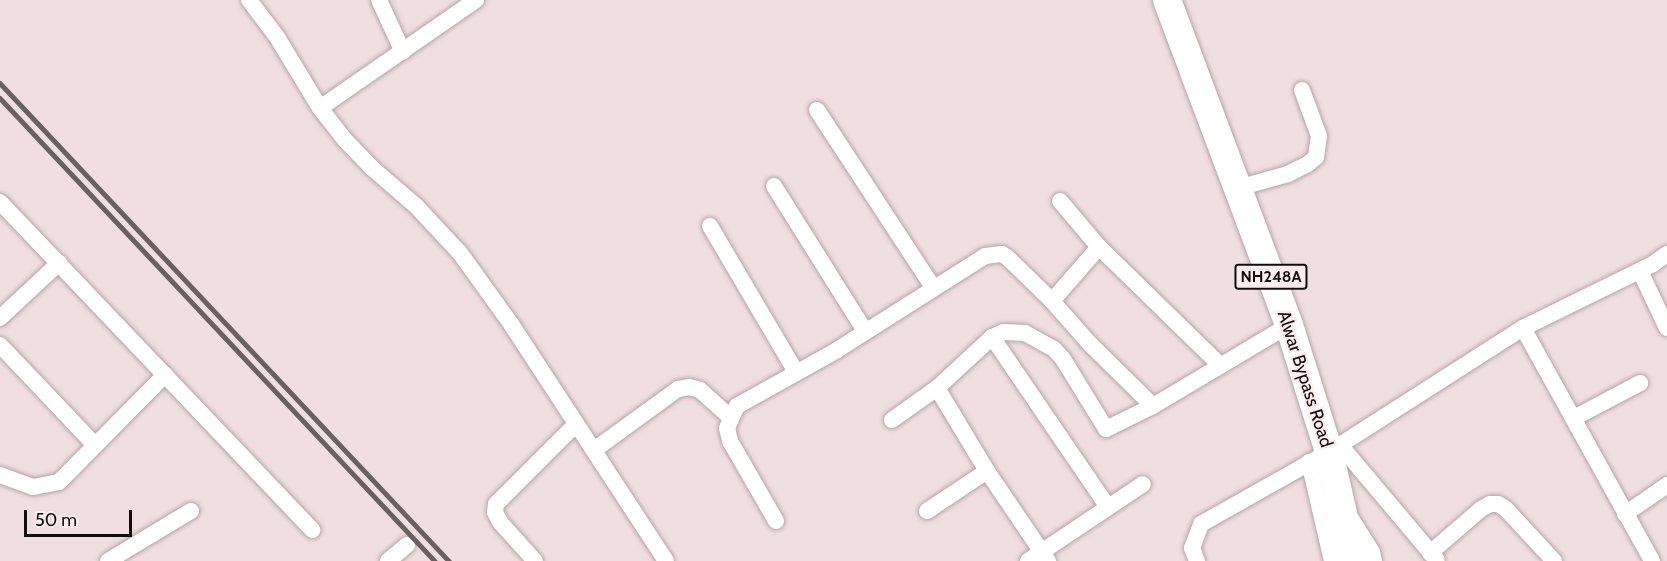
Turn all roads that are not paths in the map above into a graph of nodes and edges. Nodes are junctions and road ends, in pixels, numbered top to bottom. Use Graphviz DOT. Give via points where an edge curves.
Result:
graph roads {
  1 [pos="249,0"];
  2 [pos="379,0"];
  3 [pos="1167,0"];
  4 [pos="471,2"];
  5 [pos="403,52"];
  6 [pos="1302,90"];
  7 [pos="320,108"];
  8 [pos="818,110"];
  9 [pos="774,186"];
  10 [pos="1238,188"];
  11 [pos="1060,201"];
  12 [pos="0,202"];
  13 [pos="710,226"];
  14 [pos="1099,247"];
  15 [pos="1667,254"];
  16 [pos="58,263"];
  17 [pos="1640,271"];
  18 [pos="933,287"];
  19 [pos="1052,301"];
  20 [pos="0,318"];
  21 [pos="1289,325"];
  22 [pos="1523,328"];
  23 [pos="1667,328"];
  24 [pos="865,331"];
  25 [pos="992,337"];
  26 [pos="0,345"];
  27 [pos="1220,365"];
  28 [pos="796,372"];
  29 [pos="165,375"];
  30 [pos="1640,383"];
  31 [pos="937,388"];
  32 [pos="1153,406"];
  33 [pos="729,417"];
  34 [pos="1574,418"];
  35 [pos="892,420"];
  36 [pos="576,424"];
  37 [pos="94,444"];
  38 [pos="594,450"];
  39 [pos="1326,453"];
  40 [pos="987,471"];
  41 [pos="3,473"];
  42 [pos="1143,484"];
  43 [pos="1667,485"];
  44 [pos="1341,503"];
  45 [pos="1108,507"];
  46 [pos="191,511"];
  47 [pos="927,511"];
  48 [pos="1625,514"];
  49 [pos="776,521"];
  50 [pos="312,530"];
  51 [pos="407,545"];
  52 [pos="656,553"];
  53 [pos="1045,556"];
  54 [pos="1434,557"];
  55 [pos="108,561"];
  56 [pos="388,561"];
  57 [pos="535,561"];
  58 [pos="666,561"];
  59 [pos="1028,561"];
  60 [pos="1196,561"];
  61 [pos="1332,561"];
  62 [pos="1354,561"];
  63 [pos="1374,561"];
  64 [pos="1554,561"];
  65 [pos="1652,561"];
  1 -- 7 [label="street" via="277,37"];
  2 -- 5 [label="street"];
  3 -- 10 [label="highway, Alwar Bypass Road / NH248A"];
  4 -- 5 [label="street"];
  5 -- 7 [label="street"];
  6 -- 10 [label="street" via="1319,136 1316,157 1288,174"];
  7 -- 36 [label="street" via="372,168 416,206 460,253"];
  8 -- 18 [label="street"];
  9 -- 24 [label="street"];
  10 -- 21 [label="highway, Alwar Bypass Road / NH248A"];
  11 -- 14 [label="street"];
  12 -- 16 [label="street"];
  13 -- 28 [label="street"];
  14 -- 19 [label="street"];
  14 -- 27 [label="street"];
  15 -- 17 [label="street"];
  16 -- 20 [label="street"];
  16 -- 29 [label="street"];
  17 -- 22 [label="street"];
  17 -- 23 [label="street"];
  18 -- 19 [label="street" via="985,256 1002,254"];
  18 -- 24 [label="street"];
  19 -- 32 [label="street"];
  21 -- 27 [label="street"];
  21 -- 39 [label="highway, Alwar Bypass Road / NH248A"];
  22 -- 34 [label="street"];
  22 -- 39 [label="street"];
  24 -- 28 [label="street"];
  25 -- 31 [label="street"];
  25 -- 32 [label="street" via="1004,332 1025,333 1054,349 1106,429"];
  25 -- 45 [label="street"];
  26 -- 37 [label="street"];
  27 -- 32 [label="street"];
  28 -- 33 [label="street" via="737,406"];
  29 -- 37 [label="street"];
  29 -- 50 [label="street"];
  30 -- 34 [label="street"];
  31 -- 35 [label="street"];
  31 -- 40 [label="street"];
  33 -- 38 [label="street" via="700,390 678,389"];
  33 -- 49 [label="street" via="730,441"];
  34 -- 48 [label="street"];
  36 -- 38 [label="street"];
  36 -- 57 [label="street" via="496,504 500,522"];
  37 -- 41 [label="street" via="59,482 33,487"];
  38 -- 52 [label="street"];
  39 -- 44 [label="highway, Alwar Bypass Road / NH248A"];
  39 -- 54 [label="street"];
  39 -- 60 [label="street" via="1201,524 1192,548"];
  39 -- 61 [label="street"];
  40 -- 47 [label="street"];
  40 -- 53 [label="street"];
  42 -- 45 [label="street"];
  43 -- 48 [label="street"];
  44 -- 62 [label="highway, Alwar Bypass Road / NH248A"];
  44 -- 63 [label="street"];
  45 -- 53 [label="street"];
  46 -- 55 [label="street"];
  48 -- 65 [label="street"];
  51 -- 56 [label="street"];
  52 -- 58 [label="street"];
  53 -- 59 [label="street"];
  54 -- 64 [label="street" via="1481,509 1498,504"];
}
